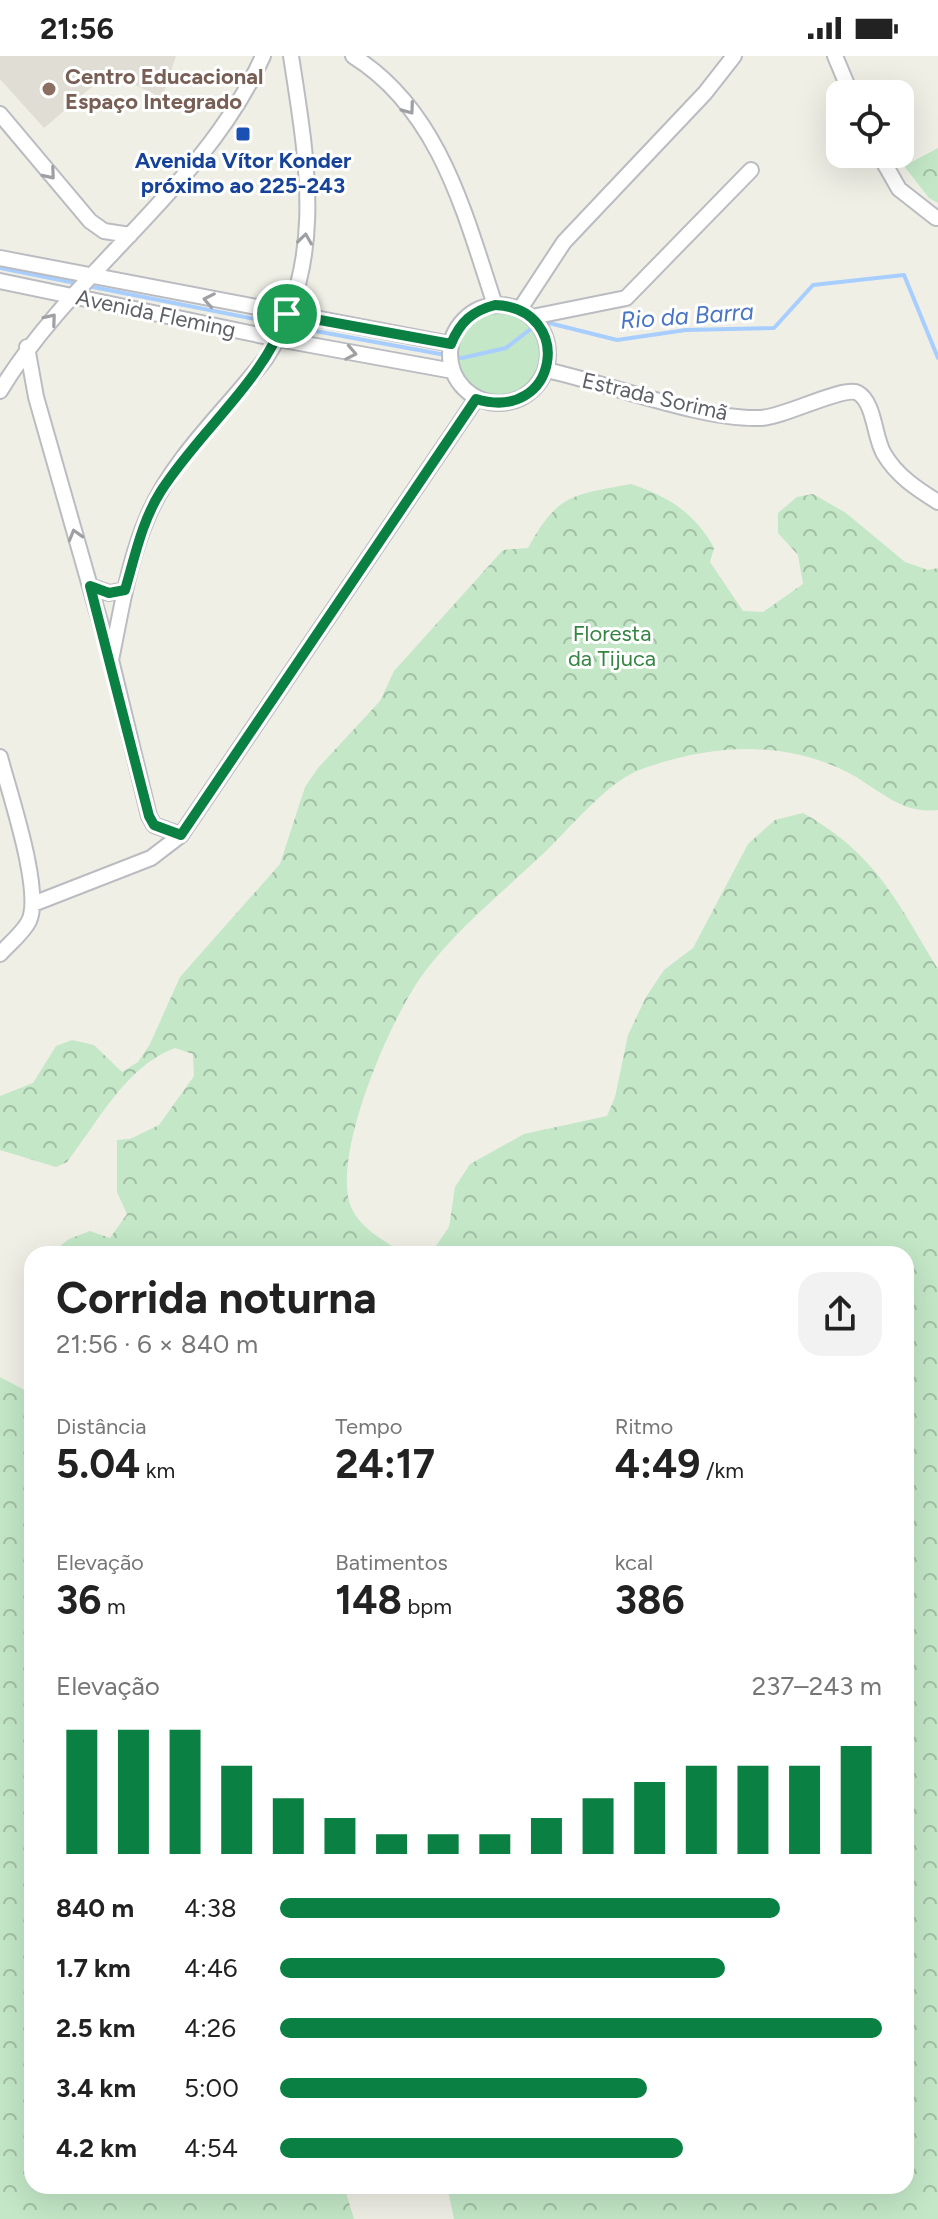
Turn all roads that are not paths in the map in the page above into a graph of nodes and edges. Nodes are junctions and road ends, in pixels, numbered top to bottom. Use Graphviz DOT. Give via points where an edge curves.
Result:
graph roads {
  1 [pos="263,56"];
  2 [pos="291,56"];
  3 [pos="353,56"];
  4 [pos="835,56"];
  5 [pos="731,57"];
  6 [pos="845,80"];
  7 [pos="0,114"];
  8 [pos="887,168"];
  9 [pos="751,170"];
  10 [pos="936,218"];
  11 [pos="130,235"];
  12 [pos="0,258"];
  13 [pos="0,281"];
  14 [pos="80,285"];
  15 [pos="495,305"];
  16 [pos="531,318"];
  17 [pos="283,326"];
  18 [pos="451,346"];
  19 [pos="27,347"];
  20 [pos="452,369"];
  21 [pos="546,370"];
  22 [pos="0,391"];
  23 [pos="476,399"];
  24 [pos="938,502"];
  25 [pos="90,586"];
  26 [pos="125,590"];
  27 [pos="111,660"];
  28 [pos="0,757"];
  29 [pos="181,835"];
  30 [pos="33,904"];
  31 [pos="0,954"];
  1 -- 11 [label="street" via="207,148"];
  17 -- 2 [label="street, one-way" via="306,240 310,192"];
  3 -- 15 [label="street, one-way" via="392,87 442,158 474,234"];
  4 -- 6 [label="street"];
  5 -- 16 [label="street" via="705,93 564,242"];
  7 -- 11 [label="street, one-way" via="90,221 104,231"];
  8 -- 10 [label="street" via="899,189"];
  9 -- 16 [label="street" via="626,298"];
  11 -- 14 [label="street"];
  12 -- 14 [label="street, Avenida Fleming"];
  13 -- 14 [label="street, Avenida Fleming"];
  14 -- 17 [label="street, Avenida Fleming"];
  17 -- 14 [label="street, Avenida Fleming, one-way"];
  19 -- 14 [label="street, one-way"];
  15 -- 16 [label="street"];
  15 -- 18 [label="street" via="462,322"];
  16 -- 21 [label="street" via="547,341"];
  17 -- 18 [label="street, Avenida Fleming"];
  17 -- 20 [label="street, Avenida Fleming, one-way"];
  17 -- 26 [label="street" via="160,492"];
  18 -- 20 [label="street"];
  19 -- 22 [label="street"];
  25 -- 19 [label="street, one-way" via="36,397"];
  20 -- 23 [label="street"];
  21 -- 23 [label="street" via="538,385 510,403"];
  21 -- 24 [label="street, Estrada Sorimã" via="704,411 759,418 788,414 846,390 858,392 882,452 895,470"];
  23 -- 29 [label="street"];
  25 -- 26 [label="street" via="109,593"];
  25 -- 27 [label="street"];
  26 -- 27 [label="street"];
  27 -- 29 [label="street" via="149,816 154,825"];
  28 -- 30 [label="street"];
  29 -- 30 [label="street" via="151,858"];
  30 -- 31 [label="street" via="29,922"];
}
